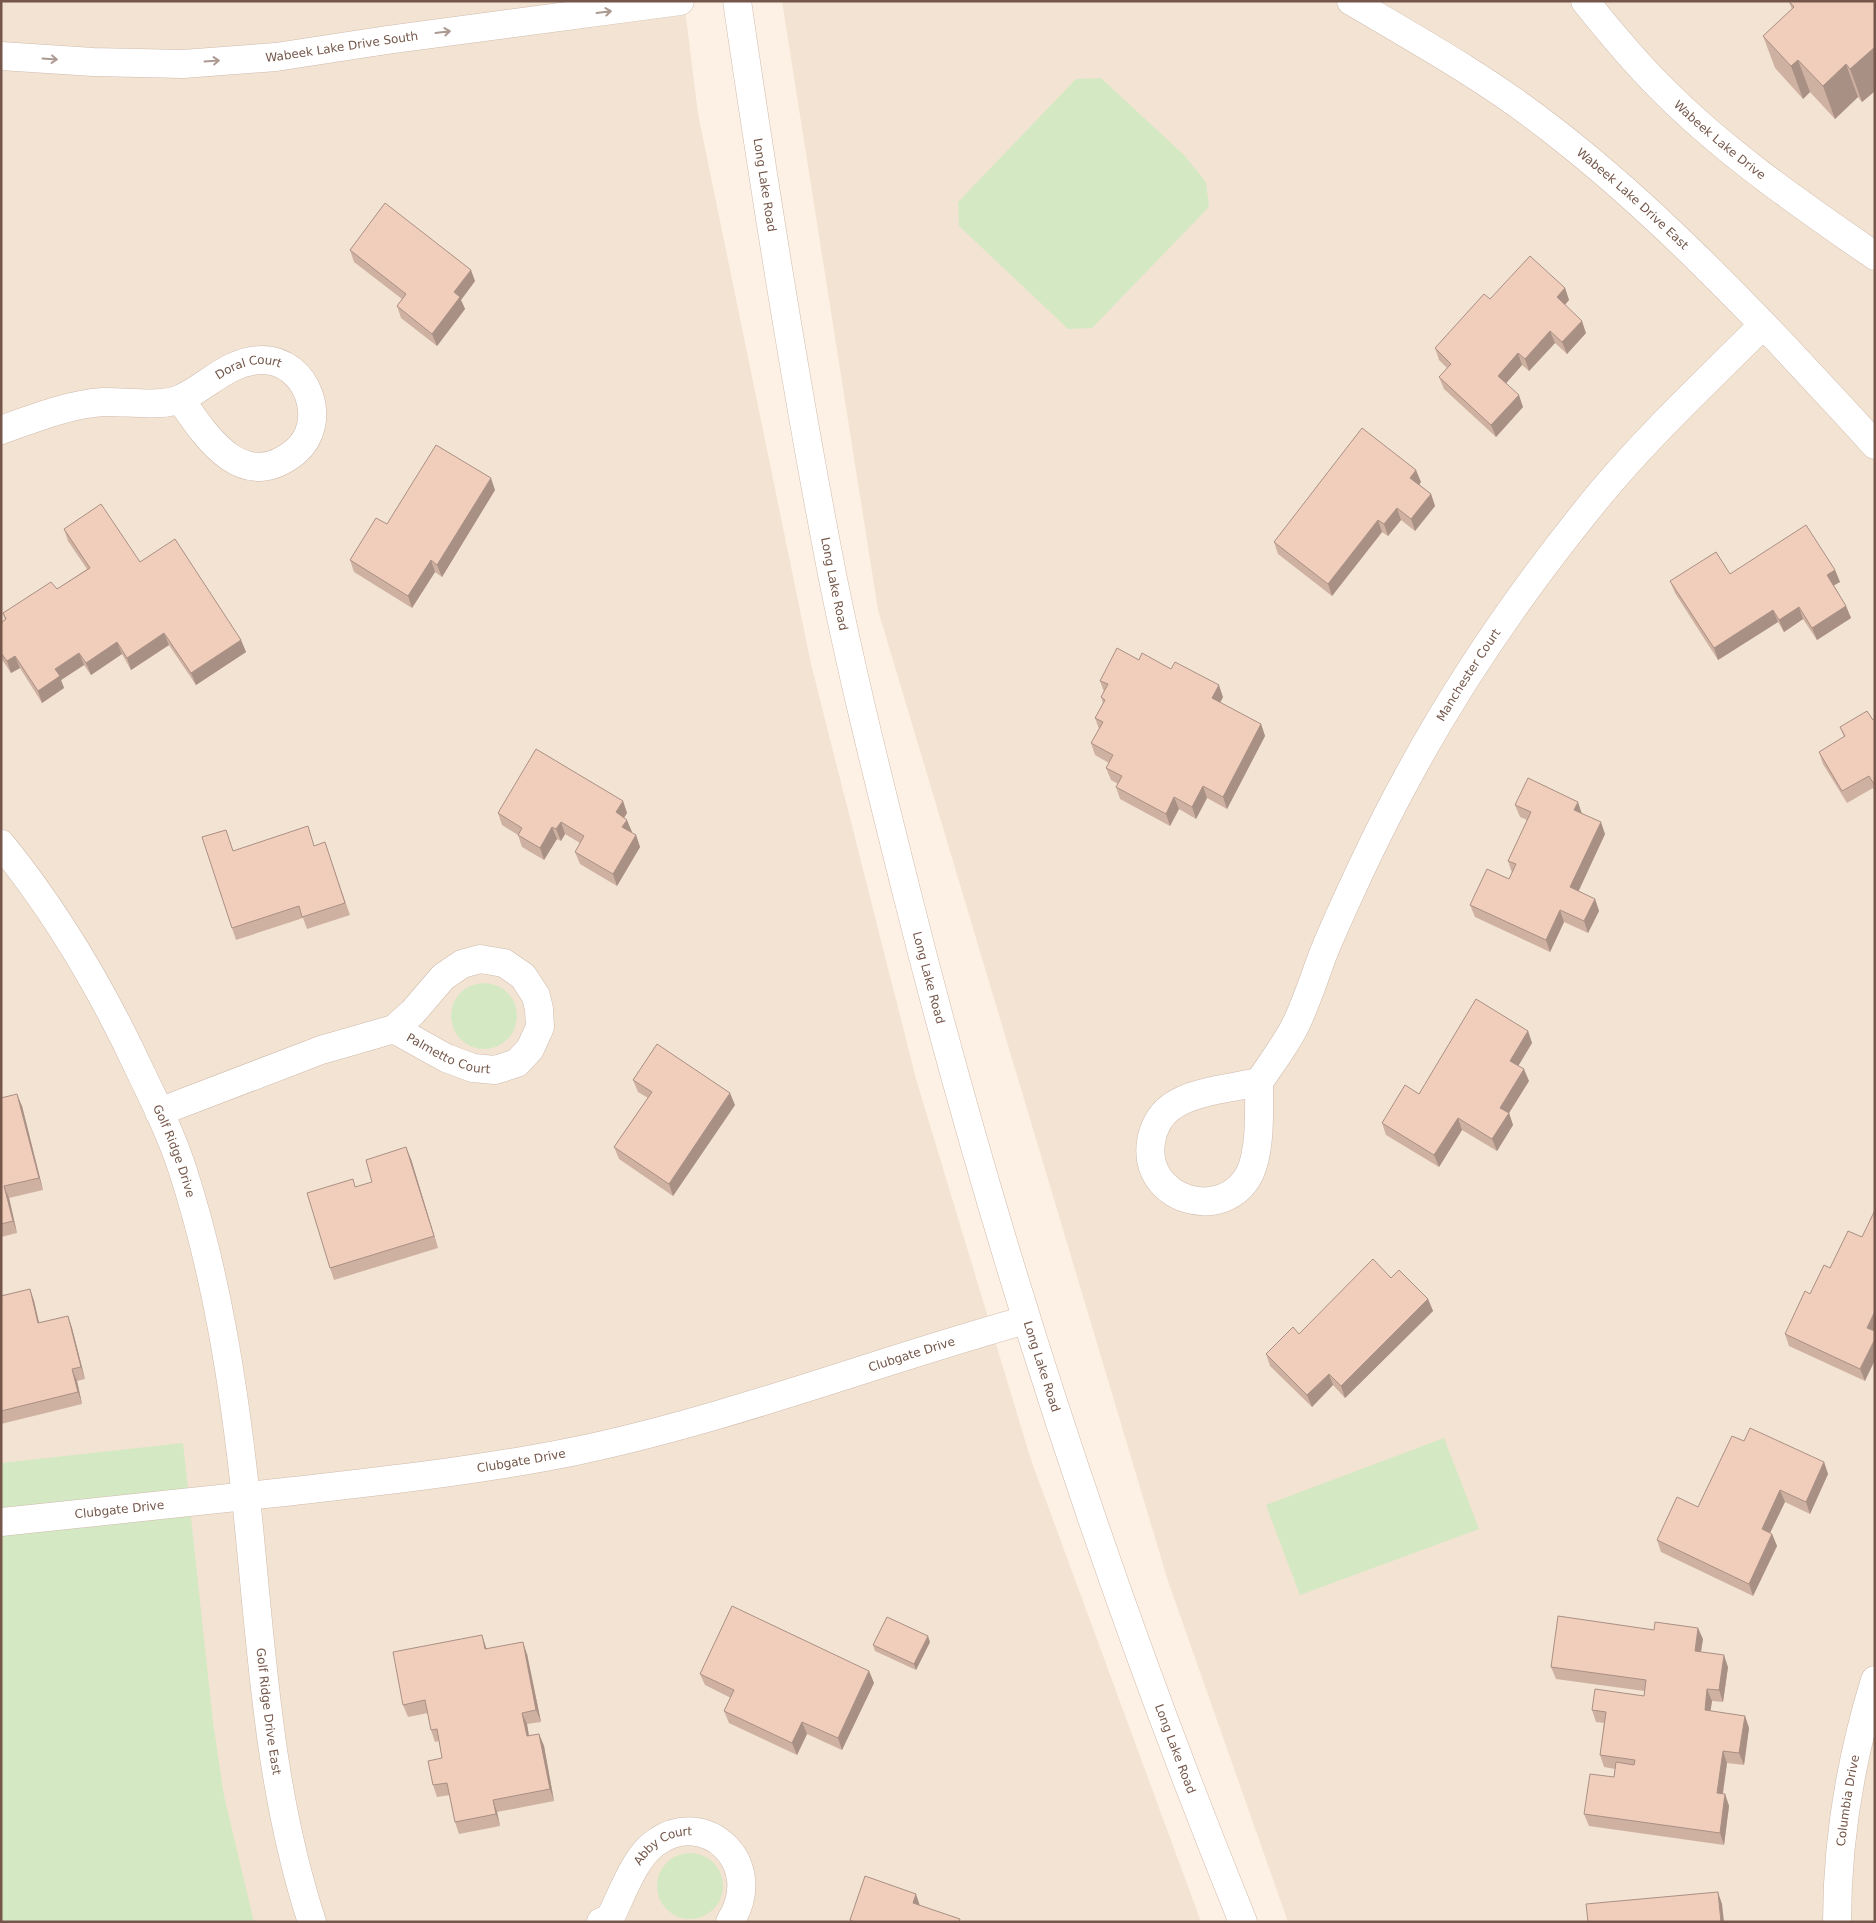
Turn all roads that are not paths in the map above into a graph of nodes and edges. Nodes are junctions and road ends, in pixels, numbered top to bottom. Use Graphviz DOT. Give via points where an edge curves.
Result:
graph roads {
  1 [pos="680,1"];
  2 [pos="737,1"];
  3 [pos="1351,1"];
  4 [pos="1585,1"];
  5 [pos="1,56"];
  6 [pos="1875,256"];
  7 [pos="1763,325"];
  8 [pos="180,399"];
  9 [pos="1,430"];
  10 [pos="1875,445"];
  11 [pos="1,844"];
  12 [pos="394,1029"];
  13 [pos="1259,1082"];
  14 [pos="159,1112"];
  15 [pos="1026,1320"];
  16 [pos="246,1496"];
  17 [pos="1,1522"];
  18 [pos="1875,1680"];
  19 [pos="611,1920"];
  20 [pos="312,1922"];
  21 [pos="730,1922"];
  22 [pos="1244,1922"];
  23 [pos="1837,1922"];
  5 -- 1 [label="street, Wabeek Lake Drive South, one-way" via="182,64 276,57"];
  2 -- 15 [label="street, Long Lake Road" via="779,280 832,575 879,783 936,1008"];
  3 -- 7 [label="street, Wabeek Lake Drive East" via="1496,89 1551,128 1662,223"];
  4 -- 6 [label="street, Wabeek Lake Drive" via="1626,52 1692,117 1759,173"];
  7 -- 10 [label="street, Wabeek Lake Drive East"];
  7 -- 13 [label="street, Manchester Court" via="1601,493 1496,633 1436,727 1389,812 1324,951 1294,1027"];
  8 -- 8 [label="street, Doral Court" via="219,450 249,466 270,466 297,450 307,436 312,416 311,399 294,371 265,360 234,366"];
  8 -- 9 [label="street, Doral Court" via="156,403 102,402 53,412"];
  11 -- 14 [label="street, Golf Ridge Drive" via="26,874 73,944 124,1036"];
  12 -- 12 [label="street, Palmetto Court" via="446,1058 473,1068 495,1070 517,1063 530,1049 540,1027 539,1009 536,996 522,976 504,963 480,959 462,964 443,977"];
  12 -- 14 [label="street, Palmetto Court" via="321,1050"];
  13 -- 13 [label="street" via="1187,1099 1172,1106 1160,1118 1152,1133 1152,1166 1160,1181 1173,1193 1190,1200 1208,1202 1225,1197 1239,1187 1250,1172 1255,1155"];
  14 -- 16 [label="street, Golf Ridge Drive" via="181,1165 215,1290 225,1335"];
  15 -- 16 [label="street, Clubgate Drive" via="704,1418 577,1451 402,1479"];
  15 -- 22 [label="street, Long Lake Road" via="1136,1642"];
  16 -- 17 [label="street, Clubgate Drive"];
  16 -- 20 [label="street, Golf Ridge Drive East" via="262,1669 278,1785"];
  18 -- 23 [label="street, Columbia Drive" via="1855,1754 1844,1823"];
  19 -- 21 [label="street, Abby Court" via="642,1856 668,1835 685,1832 718,1840 731,1852 739,1867 743,1881 742,1896"];
}
